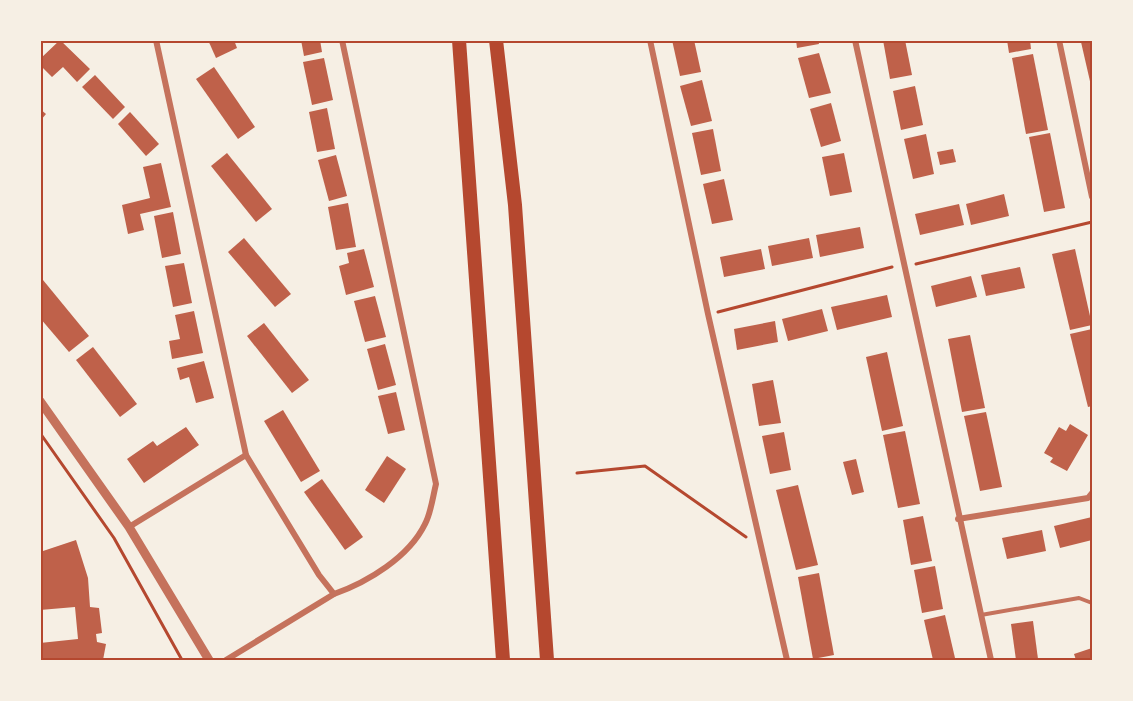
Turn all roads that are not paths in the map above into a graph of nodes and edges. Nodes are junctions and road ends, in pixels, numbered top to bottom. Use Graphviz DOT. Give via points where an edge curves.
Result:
graph roads {
  1 [pos="156,40"];
  2 [pos="342,40"];
  3 [pos="459,40"];
  4 [pos="496,40"];
  5 [pos="650,40"];
  6 [pos="855,40"];
  7 [pos="1059,40"];
  8 [pos="1092,197"];
  9 [pos="40,401"];
  10 [pos="246,455"];
  11 [pos="1092,493"];
  12 [pos="958,519"];
  13 [pos="129,527"];
  14 [pos="334,594"];
  15 [pos="1092,603"];
  16 [pos="980,615"];
  17 [pos="209,660"];
  18 [pos="226,660"];
  19 [pos="503,660"];
  20 [pos="547,660"];
  21 [pos="787,660"];
  22 [pos="991,660"];
  1 -- 10 [label="street"];
  2 -- 14 [label="street" via="436,484 426,523 407,551 351,588"];
  3 -- 19 [label="highway"];
  4 -- 20 [label="highway" via="515,205"];
  5 -- 21 [label="street"];
  6 -- 12 [label="street"];
  7 -- 8 [label="street"];
  9 -- 13 [label="street"];
  10 -- 13 [label="street"];
  10 -- 14 [label="street"];
  11 -- 12 [label="street" via="1088,498"];
  12 -- 16 [label="street"];
  13 -- 17 [label="street"];
  14 -- 18 [label="street"];
  15 -- 16 [label="lane" via="1079,598"];
  16 -- 22 [label="street"];
}
